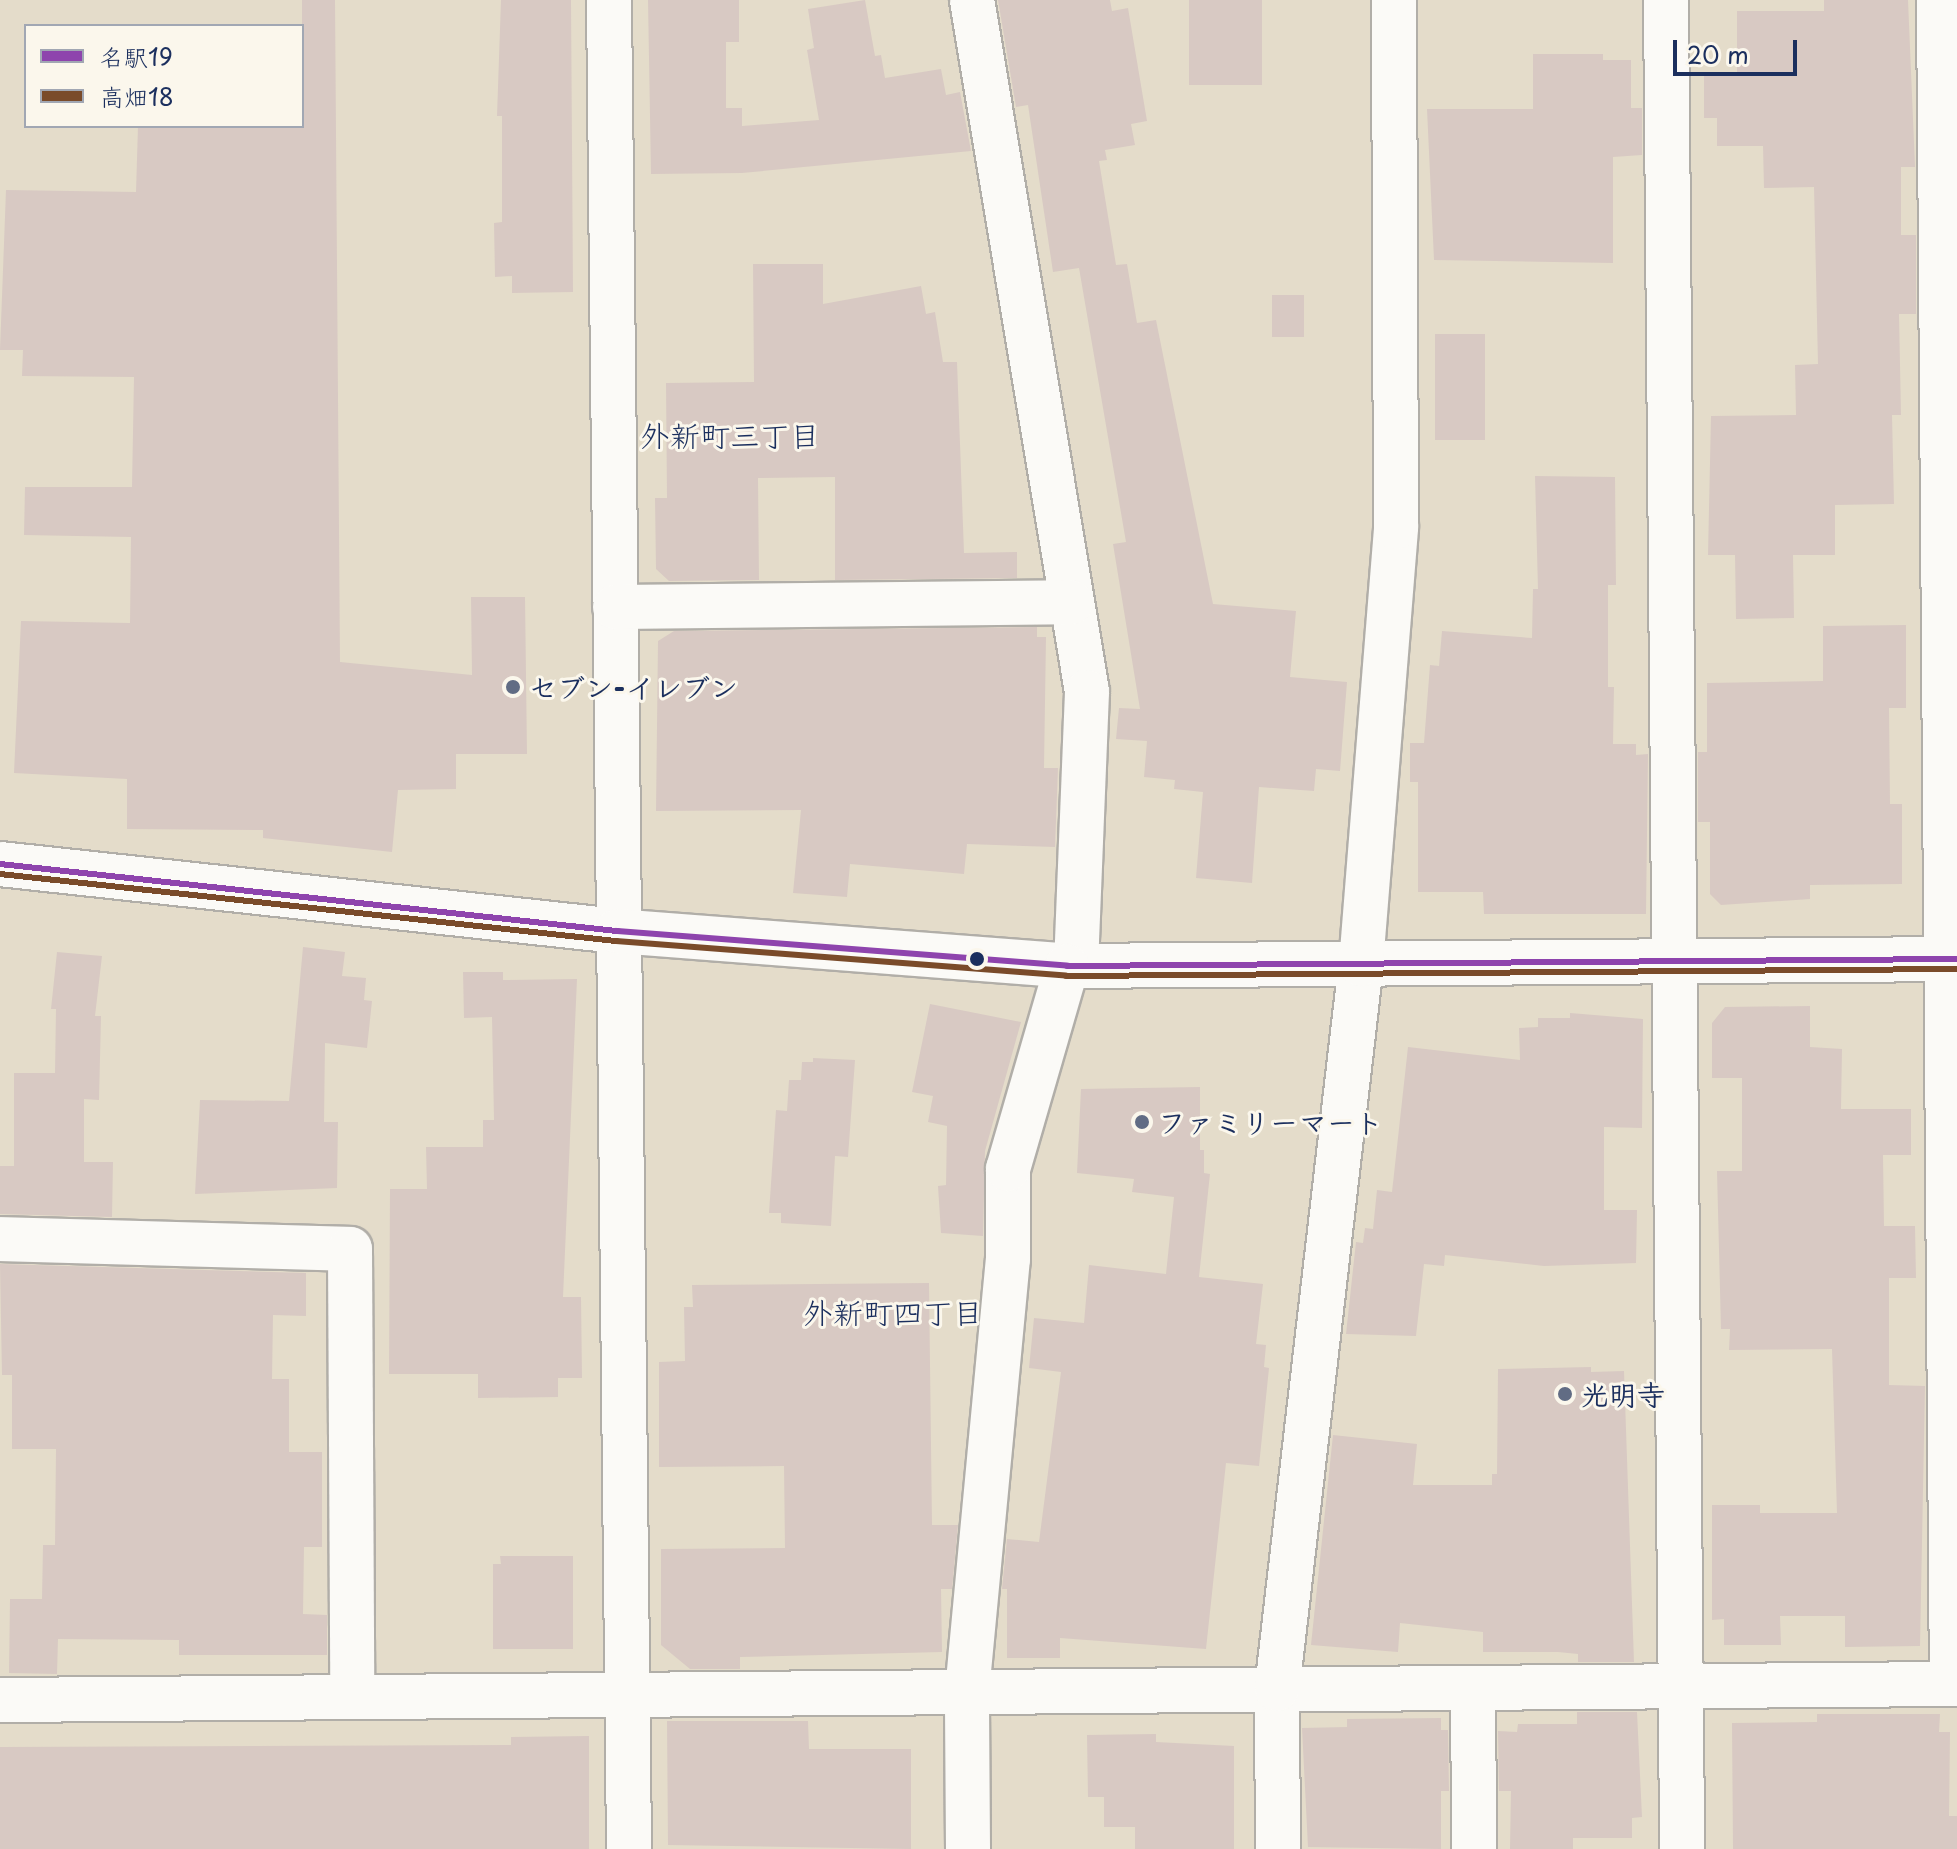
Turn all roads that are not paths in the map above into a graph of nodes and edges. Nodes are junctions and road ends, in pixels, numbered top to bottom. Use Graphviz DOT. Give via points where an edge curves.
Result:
graph roads {
  1 [pos="609,0"];
  2 [pos="972,0"];
  3 [pos="1394,0"];
  4 [pos="1666,0"];
  5 [pos="1939,0"];
  6 [pos="1071,602"];
  7 [pos="615,607"];
  8 [pos="0,864"];
  9 [pos="617,931"];
  10 [pos="1952,959"];
  11 [pos="1674,963"];
  12 [pos="1361,964"];
  13 [pos="1072,966"];
  14 [pos="0,1239"];
  15 [pos="1955,1684"];
  16 [pos="1680,1686"];
  17 [pos="1473,1688"];
  18 [pos="1277,1689"];
  19 [pos="967,1692"];
  20 [pos="627,1695"];
  21 [pos="352,1697"];
  22 [pos="0,1700"];
  23 [pos="629,1849"];
  24 [pos="968,1849"];
  25 [pos="1278,1849"];
  26 [pos="1474,1849"];
  27 [pos="1682,1849"];
  1 -- 7 [label="street"];
  2 -- 6 [label="street"];
  3 -- 12 [label="street" via="1396,527"];
  4 -- 11 [label="street"];
  5 -- 10 [label="street"];
  6 -- 7 [label="street"];
  6 -- 13 [label="street" via="1087,692"];
  7 -- 9 [label="street"];
  8 -- 9 [label="street"];
  9 -- 13 [label="street"];
  9 -- 20 [label="street"];
  10 -- 11 [label="street"];
  10 -- 15 [label="street"];
  11 -- 12 [label="street"];
  11 -- 16 [label="street"];
  12 -- 13 [label="street"];
  12 -- 18 [label="street"];
  13 -- 19 [label="street" via="1008,1169 1008,1259"];
  14 -- 21 [label="street" via="350,1249"];
  15 -- 16 [label="street"];
  16 -- 17 [label="street"];
  16 -- 27 [label="street"];
  17 -- 18 [label="street"];
  17 -- 26 [label="street"];
  18 -- 19 [label="street"];
  18 -- 25 [label="street"];
  19 -- 20 [label="street"];
  19 -- 24 [label="street"];
  20 -- 21 [label="street"];
  20 -- 23 [label="street"];
  21 -- 22 [label="street"];
}
